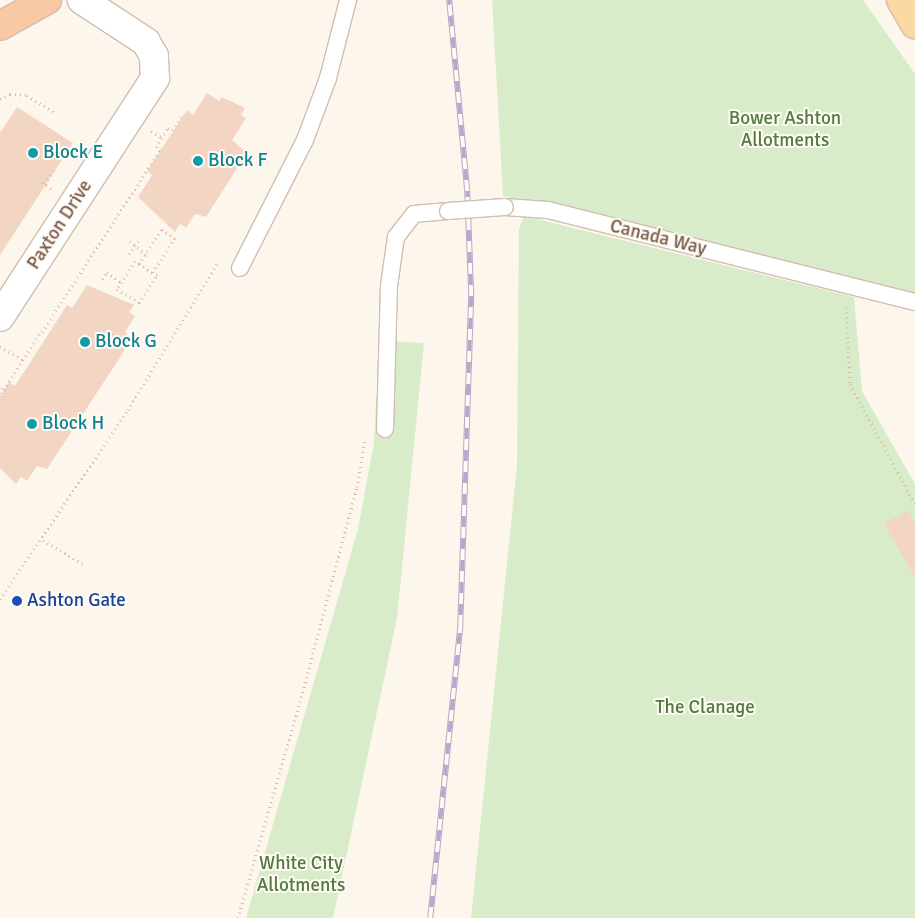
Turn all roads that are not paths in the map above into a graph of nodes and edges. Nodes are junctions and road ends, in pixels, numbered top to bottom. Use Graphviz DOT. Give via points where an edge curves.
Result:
graph roads {
  1 [pos="47,0"];
  2 [pos="82,0"];
  3 [pos="348,0"];
  4 [pos="900,0"];
  5 [pos="915,24"];
  6 [pos="0,26"];
  7 [pos="240,268"];
  8 [pos="915,302"];
  9 [pos="0,317"];
  10 [pos="385,429"];
  1 -- 6 [label="highway"];
  2 -- 9 [label="street, Paxton Drive" via="146,42 154,56 155,78"];
  3 -- 7 [label="lane" via="328,78 305,140"];
  4 -- 5 [label="main road"];
  8 -- 10 [label="lane, Canada Way, bridge" via="548,210 505,207 414,214 396,238 389,286"];
}
